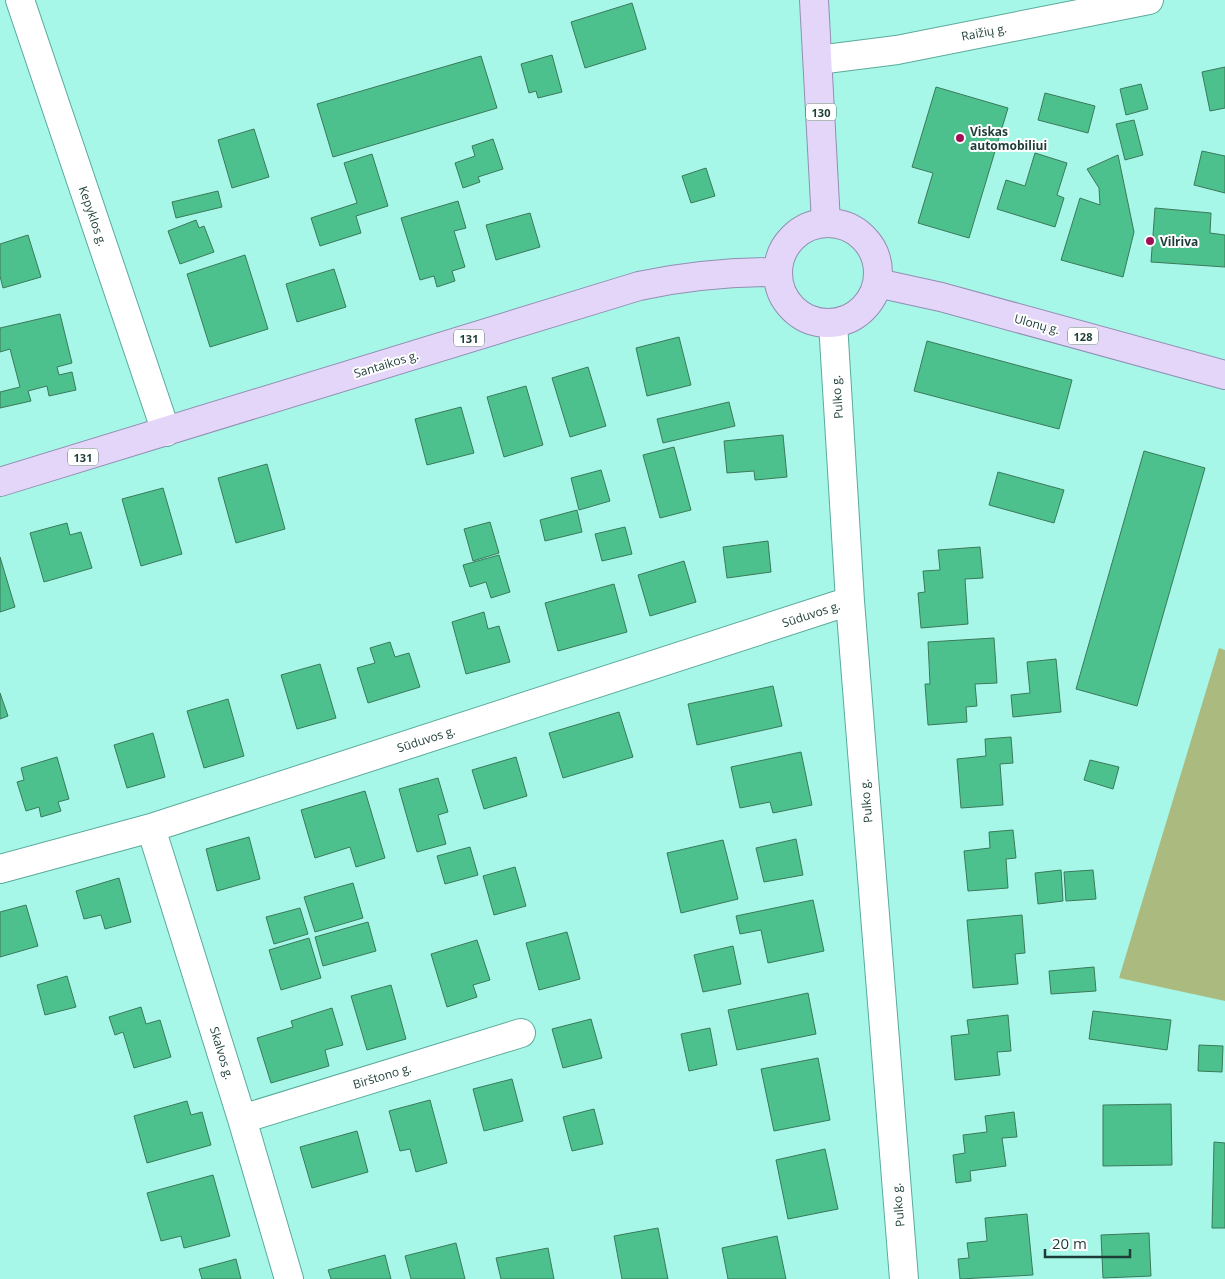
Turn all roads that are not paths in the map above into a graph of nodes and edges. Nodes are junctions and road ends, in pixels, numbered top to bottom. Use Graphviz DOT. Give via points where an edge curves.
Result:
graph roads {
  1 [pos="20,0"];
  2 [pos="814,0"];
  3 [pos="1149,0"];
  4 [pos="818,60"];
  5 [pos="826,223"];
  6 [pos="777,272"];
  7 [pos="877,283"];
  8 [pos="833,323"];
  9 [pos="1225,375"];
  10 [pos="166,432"];
  11 [pos="0,482"];
  12 [pos="850,601"];
  13 [pos="151,828"];
  14 [pos="0,869"];
  15 [pos="521,1033"];
  16 [pos="242,1119"];
  17 [pos="289,1279"];
  18 [pos="904,1279"];
  1 -- 10 [label="street, Kepyklos g."];
  2 -- 4 [label="main road, 130"];
  3 -- 4 [label="street, Raižių g." via="897,50"];
  4 -- 5 [label="main road, 130"];
  5 -- 6 [label="main road" via="798,233 787,244"];
  5 -- 7 [label="main road" via="851,229 870,246 878,270"];
  6 -- 8 [label="main road" via="782,293 793,310 812,321"];
  6 -- 10 [label="main road, Santaikos g. / 131" via="686,276 639,286"];
  7 -- 8 [label="main road" via="866,305 857,314"];
  7 -- 9 [label="main road, Ulonų g. / 128" via="941,297"];
  8 -- 12 [label="street, Pulko g."];
  10 -- 11 [label="main road, Santaikos g. / 131"];
  12 -- 13 [label="street, Sūduvos g."];
  12 -- 18 [label="street, Pulko g."];
  13 -- 14 [label="street, Sūduvos g."];
  13 -- 16 [label="street, Skalvos g."];
  15 -- 16 [label="street, Birštono g."];
  16 -- 17 [label="street, Skalvos g."];
}
